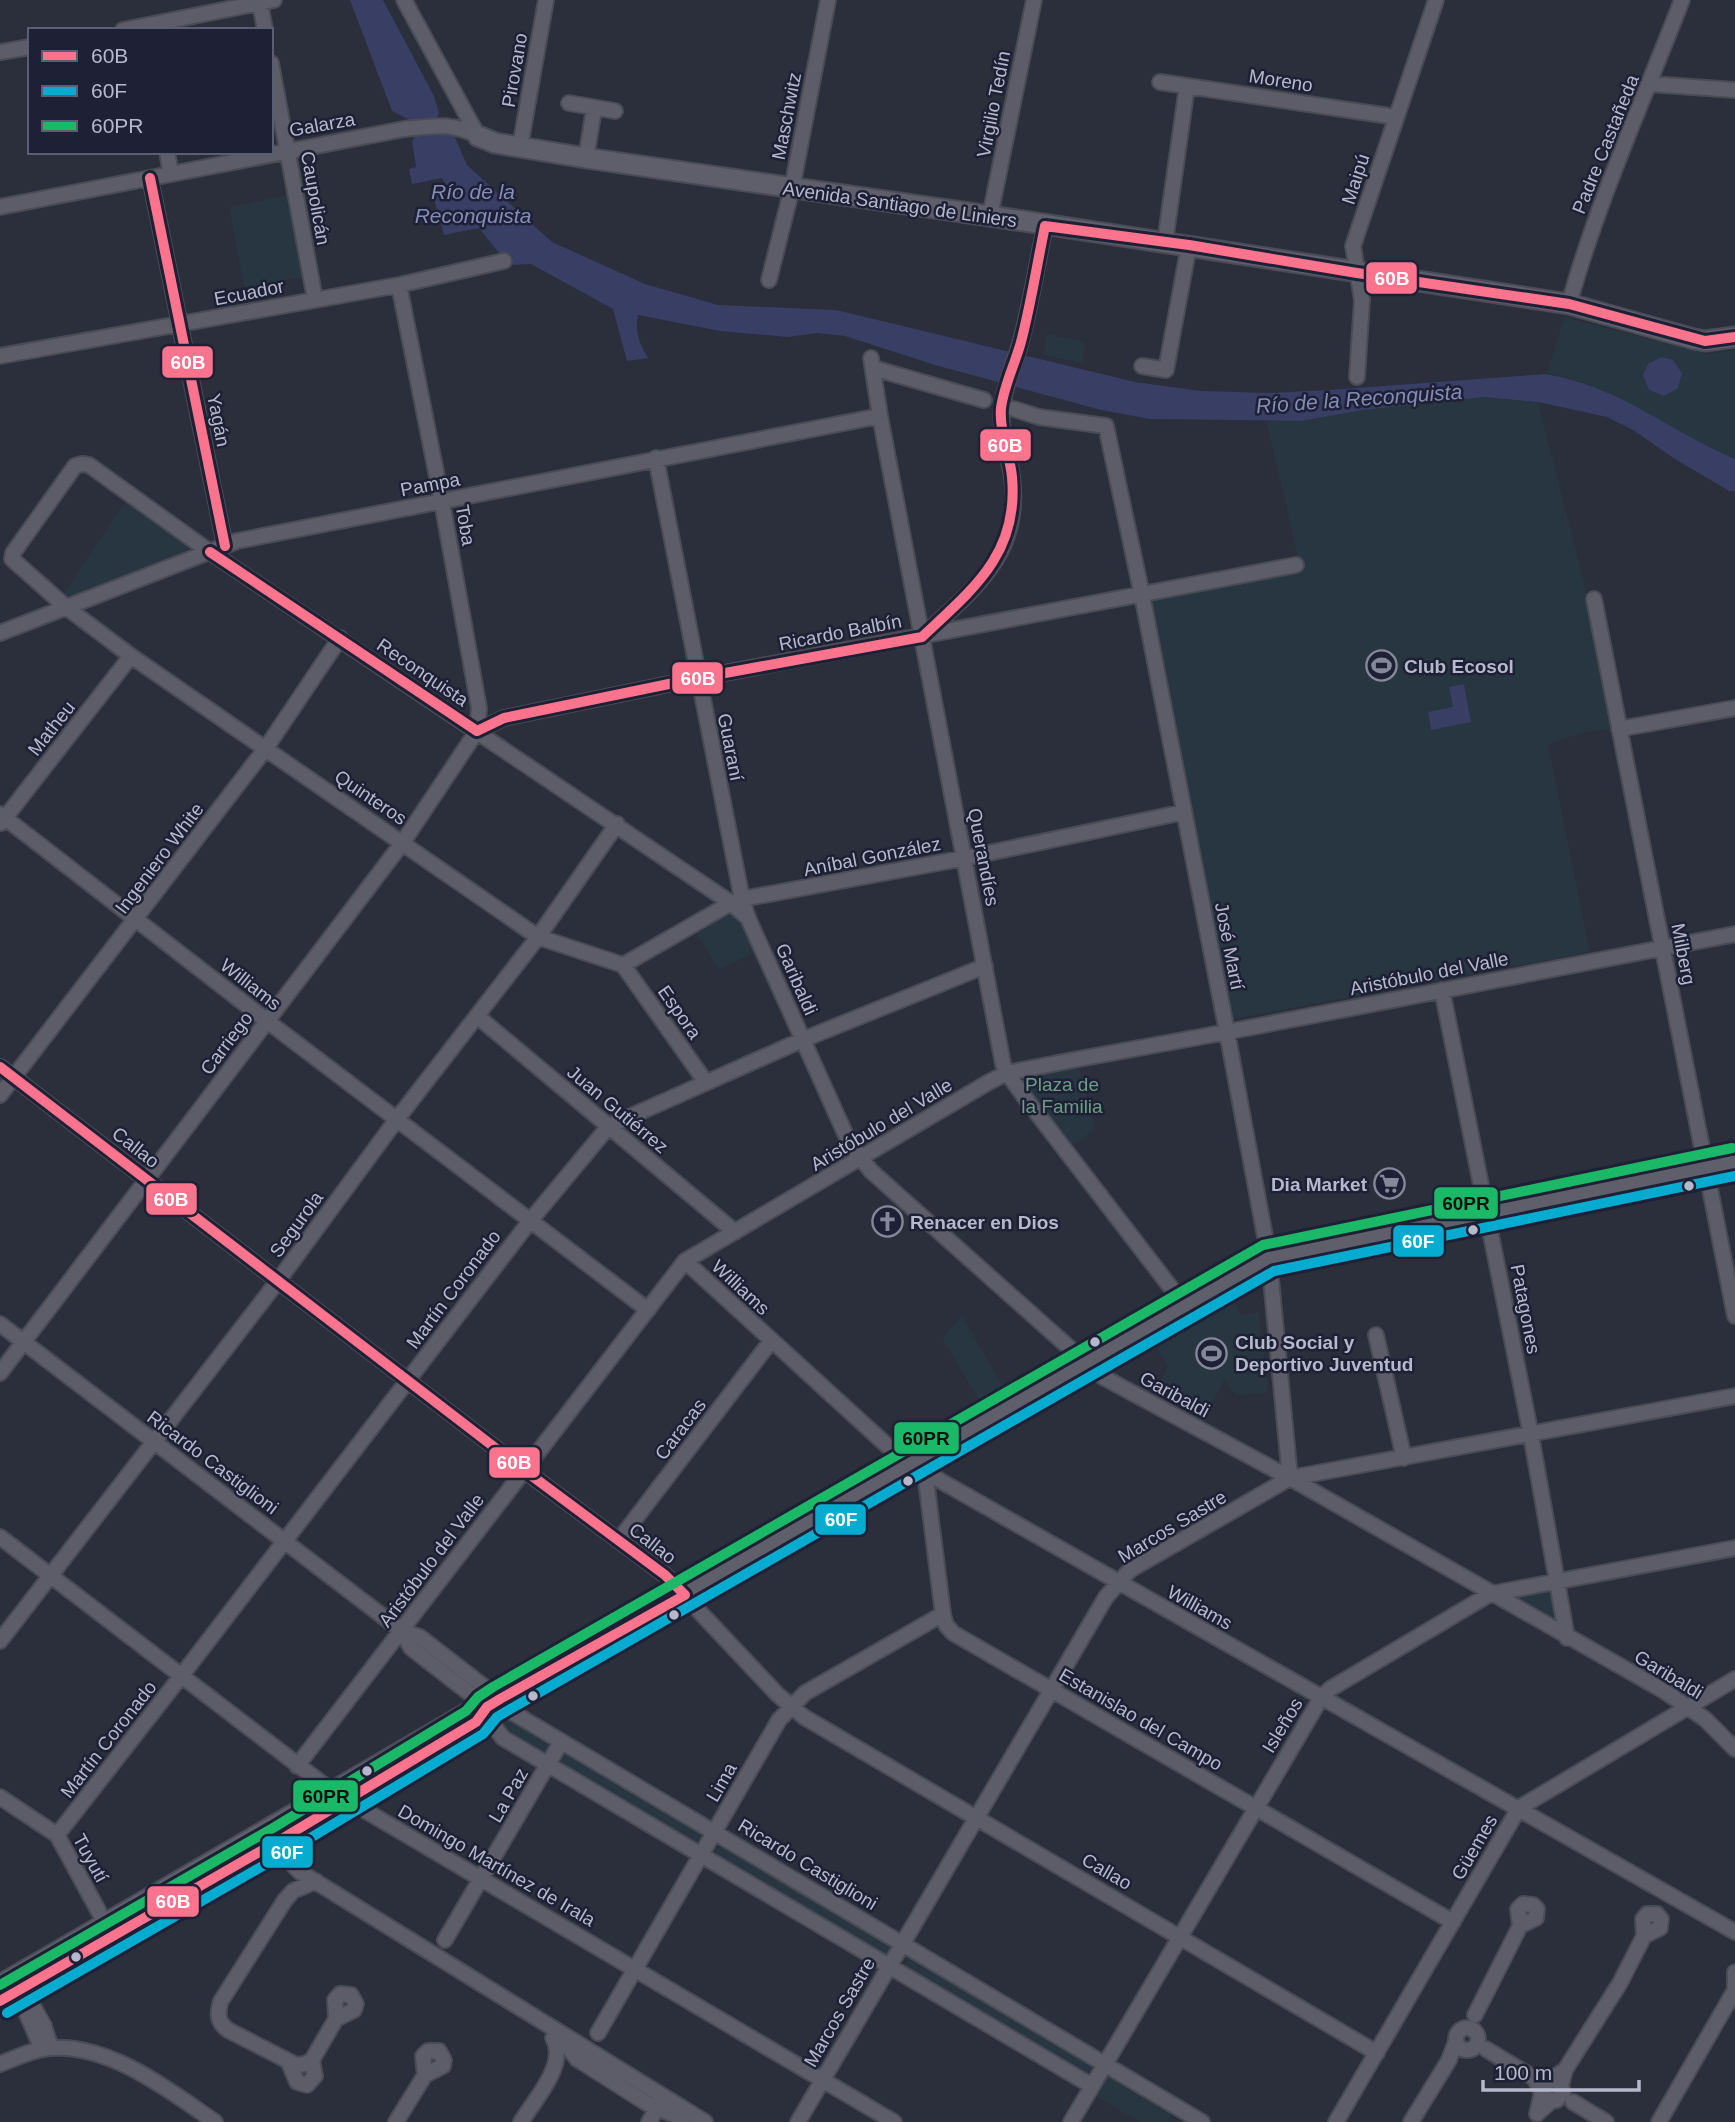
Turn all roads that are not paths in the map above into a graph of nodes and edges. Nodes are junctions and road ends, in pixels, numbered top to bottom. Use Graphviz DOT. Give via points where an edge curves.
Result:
graph roads {
  1 [pos="404,0"];
  2 [pos="546,0"];
  3 [pos="828,0"];
  4 [pos="1034,0"];
  5 [pos="1436,0"];
  6 [pos="1682,0"];
  7 [pos="267,1"];
  8 [pos="134,28"];
  9 [pos="265,28"];
  10 [pos="28,47"];
  11 [pos="0,52"];
  12 [pos="273,73"];
  13 [pos="1160,82"];
  14 [pos="1650,83"];
  15 [pos="1187,86"];
  16 [pos="453,90"];
  17 [pos="1735,90"];
  18 [pos="569,103"];
  19 [pos="594,109"];
  20 [pos="615,111"];
  21 [pos="1396,117"];
  22 [pos="441,125"];
  23 [pos="478,136"];
  24 [pos="520,147"];
  25 [pos="288,150"];
  26 [pos="273,153"];
  27 [pos="167,154"];
  28 [pos="268,154"];
  29 [pos="586,158"];
  30 [pos="171,174"];
  31 [pos="150,178"];
  32 [pos="792,188"];
  33 [pos="0,207"];
  34 [pos="990,216"];
  35 [pos="1045,226"];
  36 [pos="1166,242"];
  37 [pos="1189,246"];
  38 [pos="504,261"];
  39 [pos="1357,273"];
  40 [pos="769,280"];
  41 [pos="398,285"];
  42 [pos="315,299"];
  43 [pos="1569,304"];
  44 [pos="180,324"];
  45 [pos="1735,337"];
  46 [pos="0,356"];
  47 [pos="1142,366"];
  48 [pos="1357,377"];
  49 [pos="984,400"];
  50 [pos="1008,405"];
  51 [pos="880,416"];
  52 [pos="656,458"];
  53 [pos="442,502"];
  54 [pos="225,546"];
  55 [pos="210,552"];
  56 [pos="12,559"];
  57 [pos="1296,565"];
  58 [pos="1142,594"];
  59 [pos="1594,598"];
  60 [pos="66,607"];
  61 [pos="0,633"];
  62 [pos="922,636"];
  63 [pos="340,638"];
  64 [pos="131,656"];
  65 [pos="698,678"];
  66 [pos="1735,708"];
  67 [pos="1619,729"];
  68 [pos="477,731"];
  69 [pos="266,748"];
  70 [pos="1184,812"];
  71 [pos="2,818"];
  72 [pos="617,824"];
  73 [pos="403,842"];
  74 [pos="965,858"];
  75 [pos="736,901"];
  76 [pos="748,918"];
  77 [pos="136,919"];
  78 [pos="1735,934"];
  79 [pos="538,937"];
  80 [pos="1664,948"];
  81 [pos="623,965"];
  82 [pos="985,966"];
  83 [pos="1442,990"];
  84 [pos="477,1016"];
  85 [pos="267,1021"];
  86 [pos="1227,1032"];
  87 [pos="802,1040"];
  88 [pos="0,1067"];
  89 [pos="1007,1073"];
  90 [pos="14,1077"];
  91 [pos="705,1082"];
  92 [pos="0,1095"];
  93 [pos="397,1119"];
  94 [pos="609,1126"];
  95 [pos="861,1159"];
  96 [pos="1735,1162"];
  97 [pos="1706,1168"];
  98 [pos="147,1180"];
  99 [pos="1487,1212"];
  100 [pos="530,1221"];
  101 [pos="735,1232"];
  102 [pos="1269,1258"];
  103 [pos="685,1261"];
  104 [pos="278,1281"];
  105 [pos="1185,1306"];
  106 [pos="648,1310"];
  107 [pos="1735,1317"];
  108 [pos="0,1324"];
  109 [pos="1376,1335"];
  110 [pos="771,1341"];
  111 [pos="24,1342"];
  112 [pos="1086,1363"];
  113 [pos="0,1373"];
  114 [pos="408,1380"];
  115 [pos="1735,1396"];
  116 [pos="1531,1434"];
  117 [pos="153,1441"];
  118 [pos="1404,1458"];
  119 [pos="919,1468"];
  120 [pos="524,1469"];
  121 [pos="1290,1478"];
  122 [pos="0,1536"];
  123 [pos="619,1540"];
  124 [pos="285,1541"];
  125 [pos="1735,1548"];
  126 [pos="51,1574"];
  127 [pos="1557,1581"];
  128 [pos="1118,1583"];
  129 [pos="1490,1594"];
  130 [pos="685,1595"];
  131 [pos="943,1614"];
  132 [pos="402,1631"];
  133 [pos="1567,1638"];
  134 [pos="0,1641"];
  135 [pos="182,1675"];
  136 [pos="1735,1679"];
  137 [pos="1052,1690"];
  138 [pos="1321,1698"];
  139 [pos="494,1703"];
  140 [pos="791,1706"];
  141 [pos="1688,1707"];
  142 [pos="561,1742"];
  143 [pos="1735,1749"];
  144 [pos="548,1764"];
  145 [pos="297,1766"];
  146 [pos="339,1795"];
  147 [pos="3,1803"];
  148 [pos="1255,1808"];
  149 [pos="1519,1808"];
  150 [pos="976,1817"];
  151 [pos="715,1832"];
  152 [pos="57,1835"];
  153 [pos="274,1853"];
  154 [pos="702,1855"];
  155 [pos="482,1878"];
  156 [pos="311,1884"];
  157 [pos="105,1923"];
  158 [pos="1453,1923"];
  159 [pos="1520,1926"];
  160 [pos="1734,1929"];
  161 [pos="1180,1936"];
  162 [pos="1644,1936"];
  163 [pos="445,1940"];
  164 [pos="902,1942"];
  165 [pos="888,1966"];
  166 [pos="635,1969"];
  167 [pos="1735,1972"];
  168 [pos="1735,1990"];
  169 [pos="10,1991"];
  170 [pos="336,2019"];
  171 [pos="598,2033"];
  172 [pos="554,2038"];
  173 [pos="1471,2041"];
  174 [pos="570,2043"];
  175 [pos="46,2048"];
  176 [pos="1377,2053"];
  177 [pos="576,2059"];
  178 [pos="312,2060"];
  179 [pos="289,2063"];
  180 [pos="558,2063"];
  181 [pos="0,2064"];
  182 [pos="1105,2064"];
  183 [pos="425,2075"];
  184 [pos="822,2080"];
  185 [pos="1092,2085"];
  186 [pos="1555,2088"];
  187 [pos="662,2102"];
  188 [pos="1535,2118"];
  189 [pos="215,2122"];
  190 [pos="396,2122"];
  191 [pos="521,2122"];
  192 [pos="649,2122"];
  193 [pos="688,2122"];
  194 [pos="705,2122"];
  195 [pos="798,2122"];
  196 [pos="894,2122"];
  197 [pos="1071,2122"];
  198 [pos="1202,2122"];
  199 [pos="1336,2122"];
  200 [pos="1411,2122"];
  201 [pos="1606,2122"];
  202 [pos="1659,2122"];
  1 -- 16 [label="street"];
  2 -- 24 [label="street, Pirovano"];
  3 -- 32 [label="street, Maschwitz"];
  4 -- 34 [label="street, Virgilio Tedín"];
  5 -- 21 [label="street, Maipú"];
  6 -- 14 [label="street, Padre Castañeda"];
  7 -- 8 [label="street"];
  7 -- 9 [label="street"];
  10 -- 11 [label="street"];
  12 -- 25 [label="street, Caupolicán"];
  13 -- 15 [label="street, Moreno"];
  14 -- 17 [label="street"];
  14 -- 43 [label="street, Padre Castañeda" via="1592,230"];
  15 -- 21 [label="street, Moreno"];
  15 -- 36 [label="street"];
  16 -- 22 [label="street" via="451,109"];
  16 -- 23 [label="street"];
  18 -- 19 [label="street"];
  19 -- 20 [label="street"];
  19 -- 29 [label="street"];
  21 -- 39 [label="street, Maipú" via="1353,246"];
  22 -- 23 [label="street, Avenida Santiago de Liniers"];
  22 -- 25 [label="street, Galarza"];
  23 -- 24 [label="main road, Avenida Santiago de Liniers"];
  24 -- 29 [label="main road, Avenida Santiago de Liniers"];
  25 -- 26 [label="street, Galarza"];
  25 -- 42 [label="street, Caupolicán"];
  27 -- 30 [label="street"];
  28 -- 30 [label="street, Galarza"];
  29 -- 32 [label="main road, Avenida Santiago de Liniers"];
  30 -- 31 [label="street, Galarza"];
  31 -- 33 [label="street, Galarza"];
  31 -- 44 [label="street, Yagán"];
  32 -- 34 [label="main road, Avenida Santiago de Liniers"];
  32 -- 40 [label="street, Maschwitz"];
  34 -- 35 [label="main road, Avenida Santiago de Liniers"];
  35 -- 36 [label="main road, Avenida Santiago de Liniers"];
  35 -- 50 [label="street"];
  36 -- 37 [label="main road, Avenida Santiago de Liniers"];
  37 -- 39 [label="main road, Avenida Santiago de Liniers"];
  37 -- 47 [label="street" via="1166,370"];
  38 -- 41 [label="street, Ecuador"];
  39 -- 43 [label="main road, Avenida Santiago de Liniers"];
  39 -- 48 [label="street, Maipú" via="1362,300"];
  41 -- 42 [label="street, Ecuador"];
  41 -- 53 [label="street, Toba"];
  42 -- 44 [label="street, Ecuador"];
  43 -- 45 [label="main road, Avenida Santiago de Liniers" via="1694,339"];
  44 -- 46 [label="street, Ecuador"];
  44 -- 54 [label="street, Yagán"];
  49 -- 51 [label="street, Querandíes" via="872,363"];
  50 -- 58 [label="street, José Martí" via="1039,417 1106,426"];
  50 -- 62 [label="street" via="1001,411 1012,477 1010,531 985,576"];
  51 -- 52 [label="street, Pampa"];
  51 -- 62 [label="street, Querandíes"];
  52 -- 53 [label="street, Pampa"];
  52 -- 65 [label="street, Guaraní"];
  53 -- 54 [label="street, Pampa"];
  53 -- 68 [label="street, Toba" via="479,708"];
  54 -- 55 [label="street, Pampa"];
  55 -- 56 [label="street, Reconquista" via="89,465 75,466"];
  55 -- 60 [label="street, Pampa"];
  55 -- 63 [label="street, Reconquista"];
  56 -- 60 [label="street, Quinteros"];
  57 -- 58 [label="street, Ricardo Balbín"];
  58 -- 62 [label="street, Ricardo Balbín"];
  58 -- 70 [label="street, José Martí"];
  59 -- 67 [label="street, Milberg"];
  60 -- 61 [label="street, Pampa"];
  60 -- 64 [label="street, Quinteros"];
  62 -- 65 [label="street, Ricardo Balbín"];
  62 -- 74 [label="street, Querandíes"];
  63 -- 68 [label="street, Reconquista"];
  63 -- 69 [label="street, Ingeniero White"];
  64 -- 69 [label="street, Quinteros"];
  64 -- 71 [label="street, Matheu"];
  65 -- 68 [label="street, Ricardo Balbín" via="504,718"];
  65 -- 75 [label="street, Guaraní"];
  66 -- 67 [label="street"];
  67 -- 80 [label="street, Milberg"];
  68 -- 72 [label="street, Reconquista"];
  68 -- 73 [label="street, Carriego"];
  69 -- 73 [label="street, Quinteros"];
  69 -- 77 [label="street, Ingeniero White"];
  70 -- 74 [label="street, Aníbal González"];
  70 -- 86 [label="street, José Martí"];
  71 -- 77 [label="street, Williams"];
  72 -- 75 [label="street, Reconquista"];
  72 -- 79 [label="street, Segurola"];
  73 -- 79 [label="street, Quinteros"];
  73 -- 85 [label="street, Carriego"];
  74 -- 75 [label="street, Aníbal González"];
  74 -- 82 [label="street, Querandíes"];
  75 -- 76 [label="street, Guaraní"];
  75 -- 81 [label="street"];
  76 -- 87 [label="street, Garibaldi"];
  77 -- 85 [label="street, Williams"];
  77 -- 90 [label="street, Ingeniero White"];
  78 -- 80 [label="street, Aristóbulo del Valle"];
  79 -- 81 [label="street, Quinteros"];
  79 -- 84 [label="street, Segurola"];
  80 -- 83 [label="street, Aristóbulo del Valle"];
  80 -- 97 [label="street, Milberg"];
  81 -- 91 [label="street, Espora"];
  82 -- 87 [label="street, Martín Coronado"];
  82 -- 89 [label="street, Querandíes"];
  83 -- 86 [label="street, Aristóbulo del Valle"];
  83 -- 99 [label="street, Patagones"];
  84 -- 93 [label="street, Segurola"];
  84 -- 94 [label="street, Juan Gutiérrez"];
  85 -- 93 [label="street, Williams"];
  85 -- 98 [label="street, Carriego"];
  86 -- 89 [label="street, Aristóbulo del Valle"];
  86 -- 102 [label="street, José Martí"];
  87 -- 91 [label="street, Martín Coronado"];
  87 -- 95 [label="street, Garibaldi"];
  88 -- 90 [label="street, Callao"];
  89 -- 95 [label="street, Aristóbulo del Valle"];
  89 -- 105 [label="street, Querandíes"];
  90 -- 92 [label="street, Ingeniero White"];
  90 -- 98 [label="street, Callao"];
  91 -- 94 [label="street, Martín Coronado"];
  93 -- 100 [label="street, Williams"];
  93 -- 104 [label="street, Segurola"];
  94 -- 100 [label="street, Martín Coronado"];
  94 -- 101 [label="street, Juan Gutiérrez"];
  95 -- 101 [label="street, Aristóbulo del Valle"];
  95 -- 112 [label="street, Garibaldi"];
  96 -- 97 [label="main road"];
  97 -- 99 [label="main road"];
  97 -- 107 [label="street, Milberg"];
  98 -- 104 [label="street, Callao"];
  98 -- 111 [label="street, Carriego"];
  99 -- 102 [label="main road"];
  99 -- 116 [label="street, Patagones"];
  100 -- 106 [label="street, Williams"];
  100 -- 114 [label="street, Martín Coronado"];
  101 -- 103 [label="street, Aristóbulo del Valle"];
  102 -- 105 [label="main road"];
  102 -- 121 [label="street, José Martí"];
  103 -- 106 [label="street, Aristóbulo del Valle"];
  103 -- 110 [label="street, Williams"];
  104 -- 114 [label="street, Callao"];
  104 -- 117 [label="street, Segurola"];
  105 -- 112 [label="main road"];
  106 -- 120 [label="street, Aristóbulo del Valle"];
  108 -- 111 [label="street, Ricardo Castiglioni"];
  109 -- 118 [label="street"];
  110 -- 119 [label="street, Williams" via="893,1451"];
  110 -- 123 [label="street, Caracas"];
  111 -- 113 [label="street, Carriego"];
  111 -- 117 [label="street, Ricardo Castiglioni"];
  112 -- 119 [label="main road"];
  112 -- 121 [label="street, Garibaldi" via="1101,1376"];
  114 -- 120 [label="street, Callao"];
  114 -- 124 [label="street, Martín Coronado"];
  115 -- 116 [label="street, Marcos Sastre"];
  116 -- 118 [label="street, Marcos Sastre"];
  116 -- 127 [label="street, Patagones"];
  117 -- 124 [label="street, Ricardo Castiglioni"];
  117 -- 126 [label="street, Segurola"];
  118 -- 121 [label="street, Marcos Sastre"];
  119 -- 128 [label="street, Williams"];
  119 -- 130 [label="main road"];
  119 -- 131 [label="street"];
  120 -- 123 [label="street, Callao"];
  120 -- 132 [label="street, Aristóbulo del Valle"];
  121 -- 128 [label="street, Marcos Sastre" via="1130,1570"];
  121 -- 129 [label="street, Garibaldi"];
  122 -- 126 [label="street, Domingo Martínez de Irala"];
  123 -- 130 [label="street, Callao"];
  124 -- 132 [label="street, Ricardo Castiglioni"];
  124 -- 135 [label="street, Martín Coronado"];
  125 -- 127 [label="street, Isleños"];
  126 -- 134 [label="street, Segurola"];
  126 -- 135 [label="street, Domingo Martínez de Irala"];
  127 -- 129 [label="street, Isleños"];
  127 -- 133 [label="street, Patagones"];
  128 -- 137 [label="street, Marcos Sastre"];
  128 -- 138 [label="street, Williams"];
  129 -- 133 [label="street, Garibaldi"];
  129 -- 138 [label="street, Isleños"];
  130 -- 139 [label="main road"];
  130 -- 140 [label="street, Callao"];
  131 -- 137 [label="street, Estanislao del Campo" via="953,1633"];
  131 -- 140 [label="street, Lima" via="805,1693"];
  132 -- 139 [label="street, Ricardo Castiglioni" via="420,1637"];
  132 -- 145 [label="street, Aristóbulo del Valle"];
  133 -- 141 [label="street, Garibaldi"];
  135 -- 145 [label="street, Domingo Martínez de Irala"];
  135 -- 152 [label="street, Martín Coronado"];
  136 -- 141 [label="street, Güemes"];
  137 -- 148 [label="street, Estanislao del Campo"];
  137 -- 150 [label="street, Marcos Sastre"];
  138 -- 148 [label="street, Isleños"];
  138 -- 149 [label="street, Williams"];
  139 -- 142 [label="street, Ricardo Castiglioni"];
  139 -- 144 [label="street, Ricardo Castiglioni" via="494,1726 503,1738"];
  139 -- 146 [label="main road" via="476,1722"];
  140 -- 150 [label="street, Callao"];
  140 -- 151 [label="street, Lima"];
  141 -- 143 [label="street, Garibaldi"];
  141 -- 149 [label="street, Güemes"];
  142 -- 144 [label="street, La Paz"];
  142 -- 151 [label="street, Ricardo Castiglioni"];
  144 -- 154 [label="street, Ricardo Castiglioni"];
  144 -- 155 [label="street, La Paz"];
  145 -- 146 [label="street, Domingo Martínez de Irala"];
  146 -- 155 [label="street, Domingo Martínez de Irala"];
  146 -- 157 [label="main road"];
  146 -- 169 [label="main road"];
  147 -- 152 [label="street, Tuyutí"];
  148 -- 158 [label="street, Estanislao del Campo"];
  148 -- 161 [label="street, Isleños"];
  149 -- 158 [label="street, Güemes"];
  149 -- 160 [label="street, Williams"];
  150 -- 161 [label="street, Callao"];
  150 -- 164 [label="street, Marcos Sastre"];
  151 -- 154 [label="street, Lima"];
  151 -- 164 [label="street, Ricardo Castiglioni"];
  152 -- 157 [label="street, Tuyutí"];
  153 -- 156 [label="street"];
  154 -- 165 [label="street, Ricardo Castiglioni"];
  154 -- 166 [label="street, Lima"];
  155 -- 163 [label="street, La Paz"];
  155 -- 166 [label="street, Domingo Martínez de Irala"];
  156 -- 172 [label="street"];
  156 -- 174 [label="street"];
  156 -- 179 [label="street" via="285,1900 218,2010 222,2025"];
  157 -- 169 [label="main road"];
  158 -- 176 [label="street, Güemes"];
  159 -- 173 [label="street" via="1475,2015"];
  161 -- 176 [label="street, Callao"];
  161 -- 182 [label="street, Isleños"];
  162 -- 186 [label="street"];
  164 -- 165 [label="street, Marcos Sastre"];
  164 -- 182 [label="street, Ricardo Castiglioni"];
  165 -- 184 [label="street, Marcos Sastre"];
  165 -- 185 [label="street, Ricardo Castiglioni"];
  166 -- 171 [label="street, Lima"];
  166 -- 184 [label="street, Domingo Martínez de Irala"];
  167 -- 168 [label="street"];
  168 -- 202 [label="street"];
  169 -- 175 [label="street"];
  170 -- 178 [label="street"];
  172 -- 174 [label="street"];
  172 -- 180 [label="street"];
  173 -- 186 [label="street"];
  173 -- 200 [label="street" via="1449,2060"];
  174 -- 177 [label="street"];
  174 -- 187 [label="street"];
  175 -- 181 [label="street"];
  175 -- 189 [label="street" via="94,2053 121,2063"];
  176 -- 199 [label="street, Güemes"];
  177 -- 180 [label="street"];
  177 -- 187 [label="street" via="648,2104"];
  178 -- 179 [label="street"];
  178 -- 179 [label="street" via="315,2076 307,2085 297,2082"];
  180 -- 191 [label="street"];
  182 -- 185 [label="street, Isleños"];
  182 -- 198 [label="street, Ricardo Castiglioni"];
  183 -- 190 [label="street"];
  184 -- 195 [label="street, Marcos Sastre"];
  184 -- 196 [label="street, Domingo Martínez de Irala"];
  185 -- 197 [label="street, Isleños"];
  186 -- 188 [label="street"];
  186 -- 201 [label="street"];
  187 -- 192 [label="street"];
  187 -- 193 [label="street"];
  187 -- 194 [label="street"];
}
